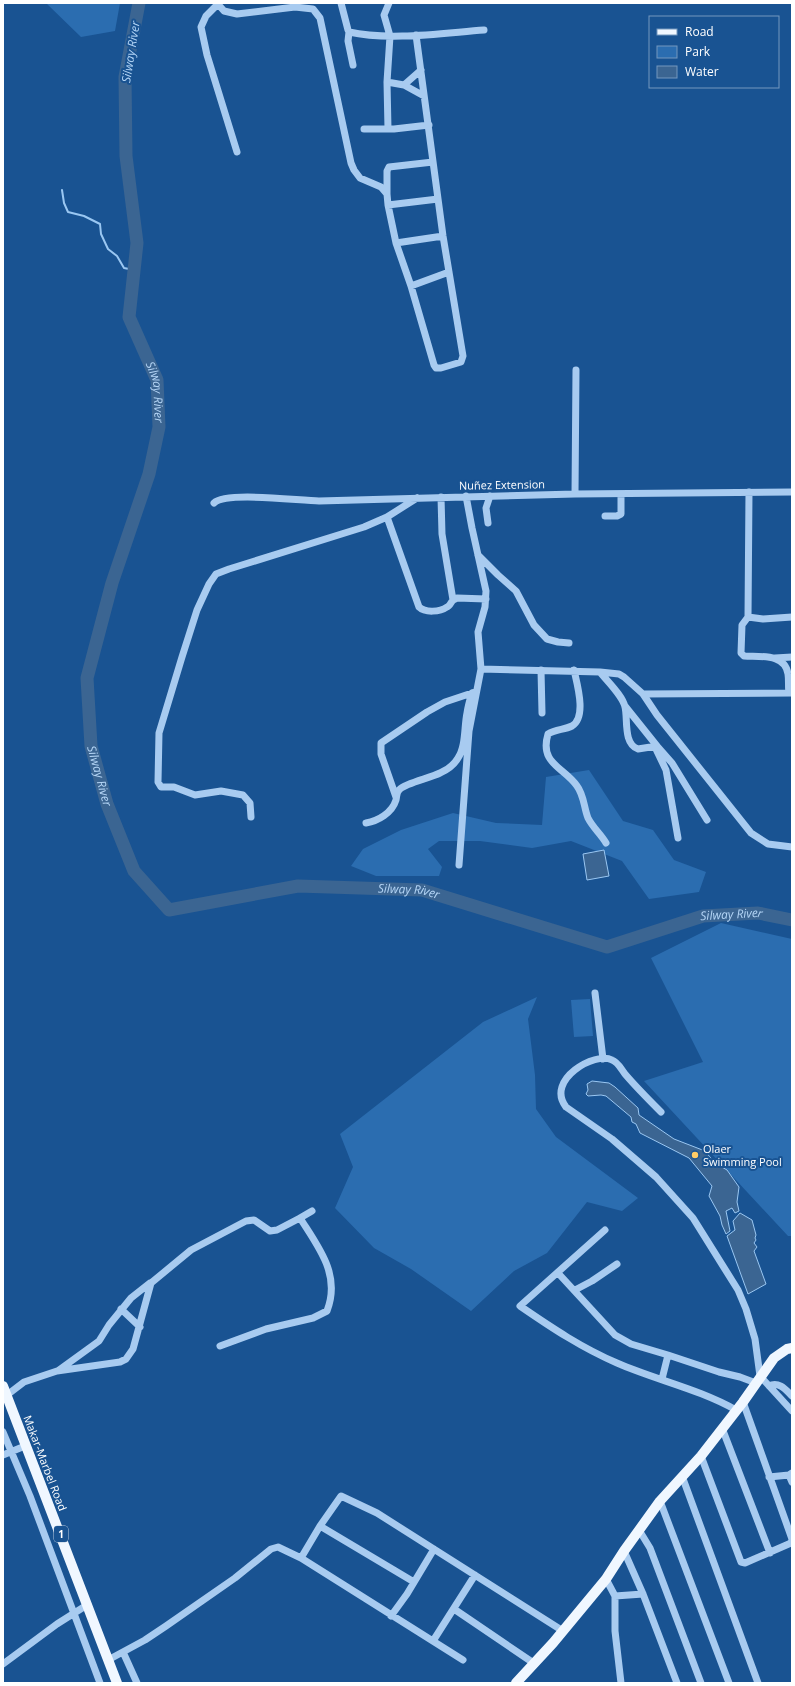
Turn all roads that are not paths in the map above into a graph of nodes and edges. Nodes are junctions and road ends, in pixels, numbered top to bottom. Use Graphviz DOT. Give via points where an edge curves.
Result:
graph roads {
  1 [pos="341,3"];
  2 [pos="389,3"];
  3 [pos="218,4"];
  4 [pos="484,30"];
  5 [pos="349,32"];
  6 [pos="416,35"];
  7 [pos="390,36"];
  8 [pos="353,65"];
  9 [pos="421,70"];
  10 [pos="386,82"];
  11 [pos="404,85"];
  12 [pos="424,96"];
  13 [pos="429,125"];
  14 [pos="364,129"];
  15 [pos="388,129"];
  16 [pos="237,152"];
  17 [pos="433,162"];
  18 [pos="387,194"];
  19 [pos="438,199"];
  20 [pos="388,206"];
  21 [pos="443,236"];
  22 [pos="396,243"];
  23 [pos="449,272"];
  24 [pos="411,286"];
  25 [pos="576,370"];
  26 [pos="750,492"];
  27 [pos="792,492"];
  28 [pos="575,494"];
  29 [pos="621,494"];
  30 [pos="466,496"];
  31 [pos="490,496"];
  32 [pos="441,497"];
  33 [pos="418,498"];
  34 [pos="214,504"];
  35 [pos="605,516"];
  36 [pos="387,517"];
  37 [pos="488,523"];
  38 [pos="478,554"];
  39 [pos="486,599"];
  40 [pos="453,600"];
  41 [pos="748,617"];
  42 [pos="792,617"];
  43 [pos="569,643"];
  44 [pos="792,657"];
  45 [pos="775,658"];
  46 [pos="481,669"];
  47 [pos="541,670"];
  48 [pos="574,670"];
  49 [pos="600,672"];
  50 [pos="475,692"];
  51 [pos="790,693"];
  52 [pos="643,694"];
  53 [pos="625,706"];
  54 [pos="542,713"];
  55 [pos="656,746"];
  56 [pos="396,797"];
  57 [pos="252,817"];
  58 [pos="707,820"];
  59 [pos="366,823"];
  60 [pos="678,838"];
  61 [pos="606,842"];
  62 [pos="792,847"];
  63 [pos="459,865"];
  64 [pos="595,993"];
  65 [pos="603,1059"];
  66 [pos="661,1112"];
  67 [pos="312,1211"];
  68 [pos="300,1218"];
  69 [pos="605,1230"];
  70 [pos="617,1264"];
  71 [pos="558,1273"];
  72 [pos="151,1283"];
  73 [pos="575,1290"];
  74 [pos="121,1309"];
  75 [pos="140,1326"];
  76 [pos="220,1346"];
  77 [pos="792,1348"];
  78 [pos="668,1355"];
  79 [pos="57,1372"];
  80 [pos="662,1379"];
  81 [pos="758,1380"];
  82 [pos="769,1386"];
  83 [pos="5,1390"];
  84 [pos="792,1396"];
  85 [pos="743,1402"];
  86 [pos="736,1410"];
  87 [pos="792,1411"];
  88 [pos="722,1428"];
  89 [pos="3,1432"];
  90 [pos="25,1446"];
  91 [pos="11,1452"];
  92 [pos="3,1455"];
  93 [pos="701,1456"];
  94 [pos="791,1474"];
  95 [pos="682,1476"];
  96 [pos="769,1476"];
  97 [pos="792,1482"];
  98 [pos="660,1502"];
  99 [pos="320,1526"];
  100 [pos="639,1530"];
  101 [pos="434,1549"];
  102 [pos="624,1551"];
  103 [pos="770,1553"];
  104 [pos="301,1558"];
  105 [pos="475,1575"];
  106 [pos="606,1579"];
  107 [pos="414,1582"];
  108 [pos="643,1594"];
  109 [pos="616,1596"];
  110 [pos="87,1605"];
  111 [pos="454,1609"];
  112 [pos="74,1613"];
  113 [pos="391,1616"];
  114 [pos="563,1631"];
  115 [pos="433,1641"];
  116 [pos="123,1652"];
  117 [pos="108,1660"];
  118 [pos="463,1660"];
  119 [pos="3,1664"];
  120 [pos="535,1664"];
  121 [pos="755,1682"];
  122 [pos="100,1683"];
  123 [pos="117,1683"];
  124 [pos="137,1683"];
  125 [pos="516,1683"];
  126 [pos="621,1683"];
  127 [pos="675,1683"];
  128 [pos="700,1683"];
  129 [pos="729,1683"];
  1 -- 5 [label="street"];
  2 -- 7 [label="street" via="384,16"];
  3 -- 16 [label="street" via="206,16 201,27"];
  3 -- 18 [label="street" via="224,11 236,14 295,7 313,9 317,13 354,170 360,178 381,187"];
  4 -- 6 [label="street"];
  5 -- 7 [label="street"];
  5 -- 8 [label="street" via="348,41"];
  6 -- 7 [label="street"];
  6 -- 9 [label="street"];
  7 -- 10 [label="street"];
  9 -- 11 [label="street"];
  9 -- 12 [label="street"];
  10 -- 11 [label="street"];
  10 -- 15 [label="street"];
  11 -- 12 [label="street"];
  12 -- 13 [label="street"];
  13 -- 15 [label="street"];
  13 -- 17 [label="street"];
  14 -- 15 [label="street"];
  17 -- 18 [label="street" via="389,167 386,171"];
  17 -- 19 [label="street"];
  18 -- 20 [label="street"];
  19 -- 20 [label="street"];
  19 -- 21 [label="street"];
  20 -- 22 [label="street"];
  21 -- 22 [label="street"];
  21 -- 23 [label="street"];
  22 -- 24 [label="street"];
  23 -- 24 [label="street"];
  23 -- 24 [label="street" via="463,356 461,362 441,368 434,366"];
  25 -- 28 [label="street"];
  26 -- 27 [label="street, Nuñez Extension"];
  26 -- 29 [label="street, Nuñez Extension"];
  26 -- 41 [label="street"];
  28 -- 29 [label="street, Nuñez Extension"];
  28 -- 31 [label="street, Nuñez Extension"];
  29 -- 35 [label="street" via="621,514"];
  30 -- 31 [label="street, Nuñez Extension"];
  30 -- 32 [label="street, Nuñez Extension"];
  30 -- 38 [label="street"];
  31 -- 37 [label="street" via="486,508"];
  32 -- 33 [label="street, Nuñez Extension"];
  32 -- 40 [label="street" via="442,534"];
  33 -- 34 [label="street, Nuñez Extension" via="319,502 256,497 224,499"];
  33 -- 36 [label="street"];
  36 -- 40 [label="street" via="419,607 425,611 441,610 447,608"];
  36 -- 57 [label="street" via="364,527 216,574 197,610 159,733 158,782 161,787 179,788 195,795 221,791 243,794 250,803"];
  38 -- 39 [label="street"];
  38 -- 43 [label="street" via="516,590 534,625 547,639"];
  39 -- 40 [label="street"];
  39 -- 46 [label="street" via="478,632"];
  41 -- 42 [label="street"];
  41 -- 45 [label="street" via="742,625 741,653 744,656"];
  44 -- 45 [label="street"];
  45 -- 51 [label="street" via="786,668"];
  46 -- 47 [label="street"];
  46 -- 50 [label="street"];
  47 -- 48 [label="street"];
  47 -- 54 [label="street"];
  48 -- 49 [label="street"];
  48 -- 61 [label="street" via="580,716 571,726 548,734 546,749 552,764 570,777 578,787 588,818"];
  49 -- 52 [label="street" via="619,674"];
  49 -- 53 [label="street" via="621,697"];
  50 -- 56 [label="street" via="468,705 464,737 458,758 441,773 402,787"];
  50 -- 56 [label="street" via="433,709 381,743 381,754"];
  50 -- 63 [label="street" via="469,731"];
  51 -- 52 [label="street"];
  52 -- 62 [label="street" via="751,833 768,844"];
  53 -- 55 [label="street"];
  53 -- 55 [label="street" via="632,745 638,749"];
  55 -- 58 [label="street" via="672,763"];
  55 -- 60 [label="street" via="666,770"];
  56 -- 59 [label="street" via="385,815"];
  64 -- 65 [label="street"];
  65 -- 66 [label="street" via="616,1063"];
  65 -- 81 [label="street" via="581,1066 566,1078 561,1089 563,1103 612,1139 656,1177 693,1218 731,1278 746,1309 755,1339"];
  67 -- 68 [label="street"];
  68 -- 72 [label="street" via="270,1231 254,1220 246,1221 191,1250"];
  68 -- 76 [label="street" via="328,1263 333,1286 327,1312 313,1318 266,1329"];
  69 -- 71 [label="street"];
  70 -- 73 [label="street"];
  71 -- 73 [label="street"];
  71 -- 80 [label="street" via="528,1299 528,1312 570,1340 617,1363"];
  72 -- 74 [label="street"];
  72 -- 75 [label="street"];
  73 -- 78 [label="street" via="596,1316 621,1339"];
  74 -- 75 [label="street"];
  74 -- 79 [label="street" via="99,1341"];
  75 -- 79 [label="street" via="133,1349 120,1362"];
  77 -- 81 [label="main road" via="774,1358"];
  78 -- 80 [label="street"];
  78 -- 81 [label="street" via="718,1372"];
  79 -- 83 [label="street"];
  80 -- 86 [label="street"];
  81 -- 82 [label="street"];
  81 -- 85 [label="main road"];
  82 -- 84 [label="street" via="779,1385"];
  82 -- 87 [label="street"];
  83 -- 90 [label="main road, Makar-Marbel Road / 1"];
  85 -- 86 [label="main road"];
  85 -- 96 [label="street"];
  86 -- 88 [label="main road"];
  88 -- 93 [label="main road"];
  88 -- 103 [label="street"];
  89 -- 91 [label="street"];
  90 -- 91 [label="street"];
  90 -- 110 [label="main road, Makar-Marbel Road / 1"];
  91 -- 92 [label="street"];
  91 -- 112 [label="street"];
  93 -- 95 [label="main road"];
  93 -- 103 [label="street" via="741,1562 745,1563"];
  94 -- 96 [label="street"];
  94 -- 97 [label="street"];
  95 -- 98 [label="main road"];
  95 -- 121 [label="street"];
  96 -- 103 [label="street" via="792,1539 789,1545"];
  98 -- 100 [label="main road"];
  98 -- 129 [label="street"];
  99 -- 101 [label="street" via="341,1496 377,1513"];
  99 -- 104 [label="street"];
  99 -- 107 [label="street"];
  100 -- 102 [label="main road"];
  100 -- 128 [label="street" via="650,1548"];
  101 -- 105 [label="street"];
  101 -- 107 [label="street"];
  102 -- 106 [label="main road"];
  102 -- 108 [label="street"];
  104 -- 113 [label="street"];
  104 -- 116 [label="street" via="280,1547 273,1548 166,1626"];
  105 -- 111 [label="street"];
  105 -- 114 [label="street"];
  106 -- 109 [label="street"];
  106 -- 114 [label="main road"];
  107 -- 113 [label="street"];
  108 -- 109 [label="street"];
  108 -- 127 [label="street"];
  109 -- 126 [label="street" via="615,1631"];
  110 -- 112 [label="street"];
  110 -- 117 [label="main road, Makar-Marbel Road / 1"];
  111 -- 115 [label="street"];
  111 -- 120 [label="street"];
  112 -- 119 [label="street"];
  112 -- 122 [label="street"];
  113 -- 115 [label="street"];
  114 -- 120 [label="main road"];
  115 -- 118 [label="street"];
  116 -- 117 [label="street"];
  116 -- 124 [label="street"];
  117 -- 123 [label="main road, Makar-Marbel Road / 1"];
  120 -- 125 [label="main road"];
}
